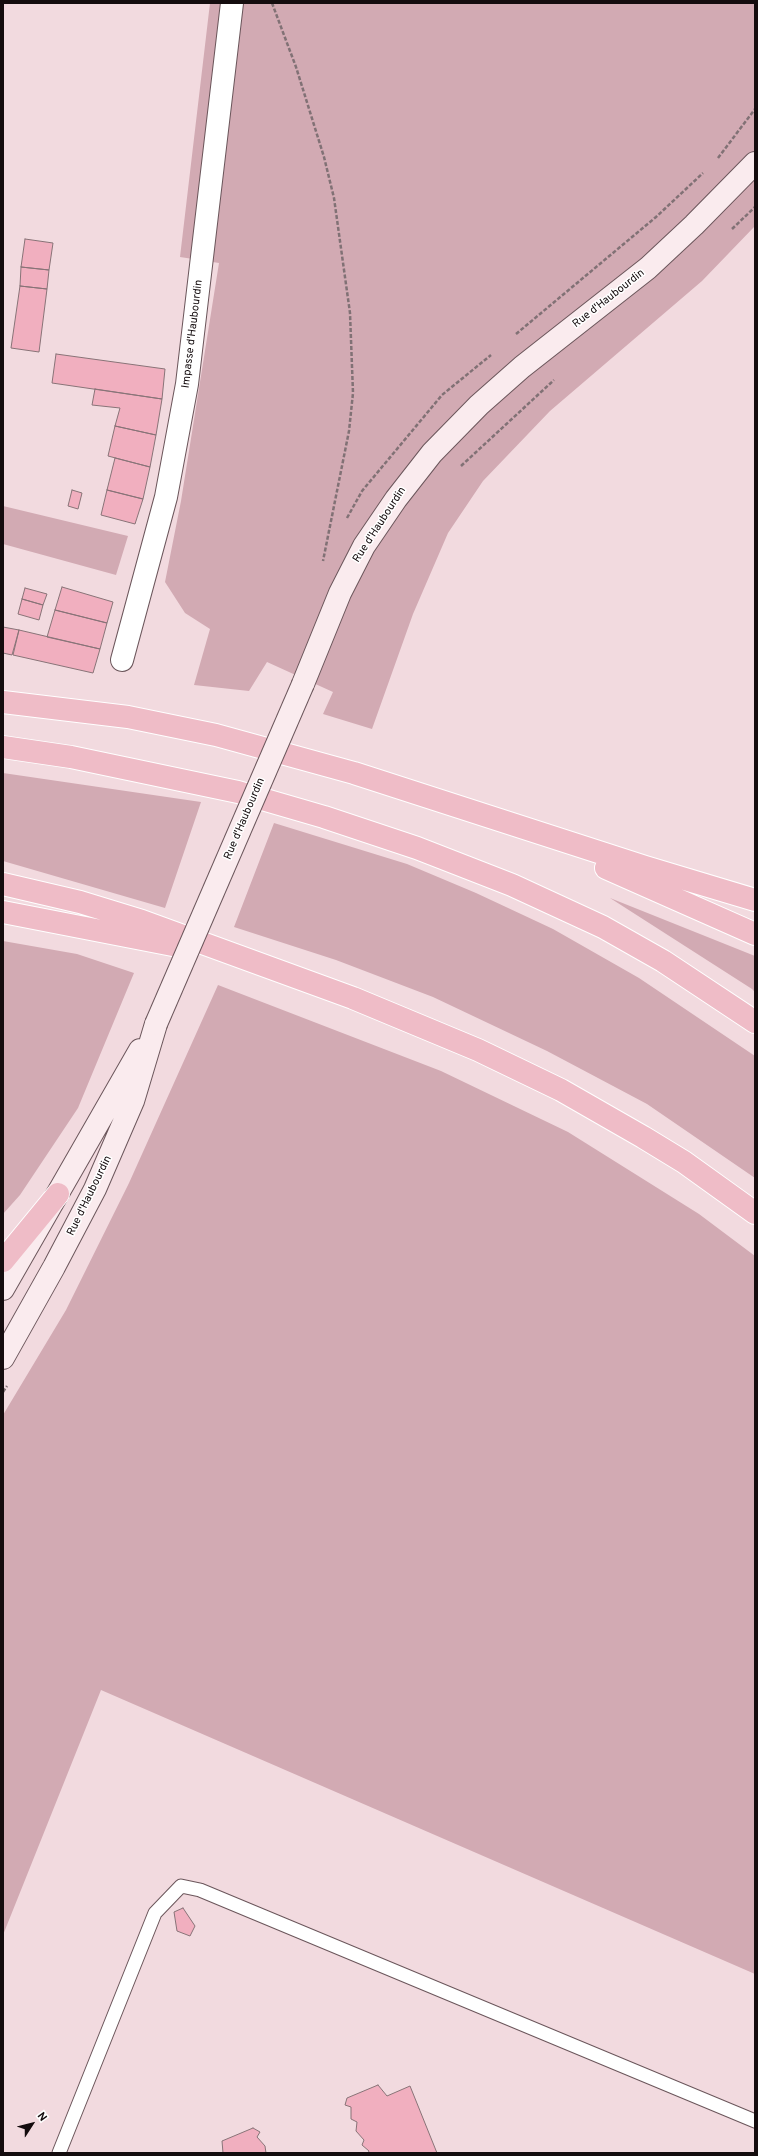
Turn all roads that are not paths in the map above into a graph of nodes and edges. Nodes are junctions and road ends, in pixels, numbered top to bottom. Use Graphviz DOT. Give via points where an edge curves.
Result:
graph roads {
  1 [pos="232,3"];
  2 [pos="755,163"];
  3 [pos="122,660"];
  4 [pos="3,702"];
  5 [pos="3,747"];
  6 [pos="507,823"];
  7 [pos="3,884"];
  8 [pos="755,900"];
  9 [pos="3,912"];
  10 [pos="755,934"];
  11 [pos="230,954"];
  12 [pos="755,1022"];
  13 [pos="156,1024"];
  14 [pos="58,1194"];
  15 [pos="755,1213"];
  16 [pos="3,1261"];
  17 [pos="3,1289"];
  18 [pos="3,1358"];
  19 [pos="755,2121"];
  20 [pos="59,2153"];
  1 -- 3 [label="street, Impasse d'Haubourdin" via="187,384 166,497"];
  2 -- 13 [label="main road, Rue d'Haubourdin, bridge" via="648,268 522,367 479,405 432,453 396,499 361,552 340,593"];
  4 -- 6 [label="highway" via="128,717 216,735 354,773"];
  5 -- 12 [label="highway" via="94,761 238,792 417,848 524,890 603,927 669,964"];
  6 -- 8 [label="highway"];
  6 -- 10 [label="highway"];
  7 -- 11 [label="highway" via="80,902 142,921"];
  9 -- 11 [label="highway" via="130,938"];
  11 -- 15 [label="highway" via="353,998 517,1068 643,1137 684,1162"];
  13 -- 14 [label="main road, Rue d'Haubourdin"];
  13 -- 18 [label="main road, Rue d'Haubourdin" via="133,1101 95,1189"];
  14 -- 16 [label="highway"];
  14 -- 17 [label="main road, Rue d'Haubourdin"];
  19 -- 20 [label="lane" via="200,1890 181,1886 155,1913"];
}
